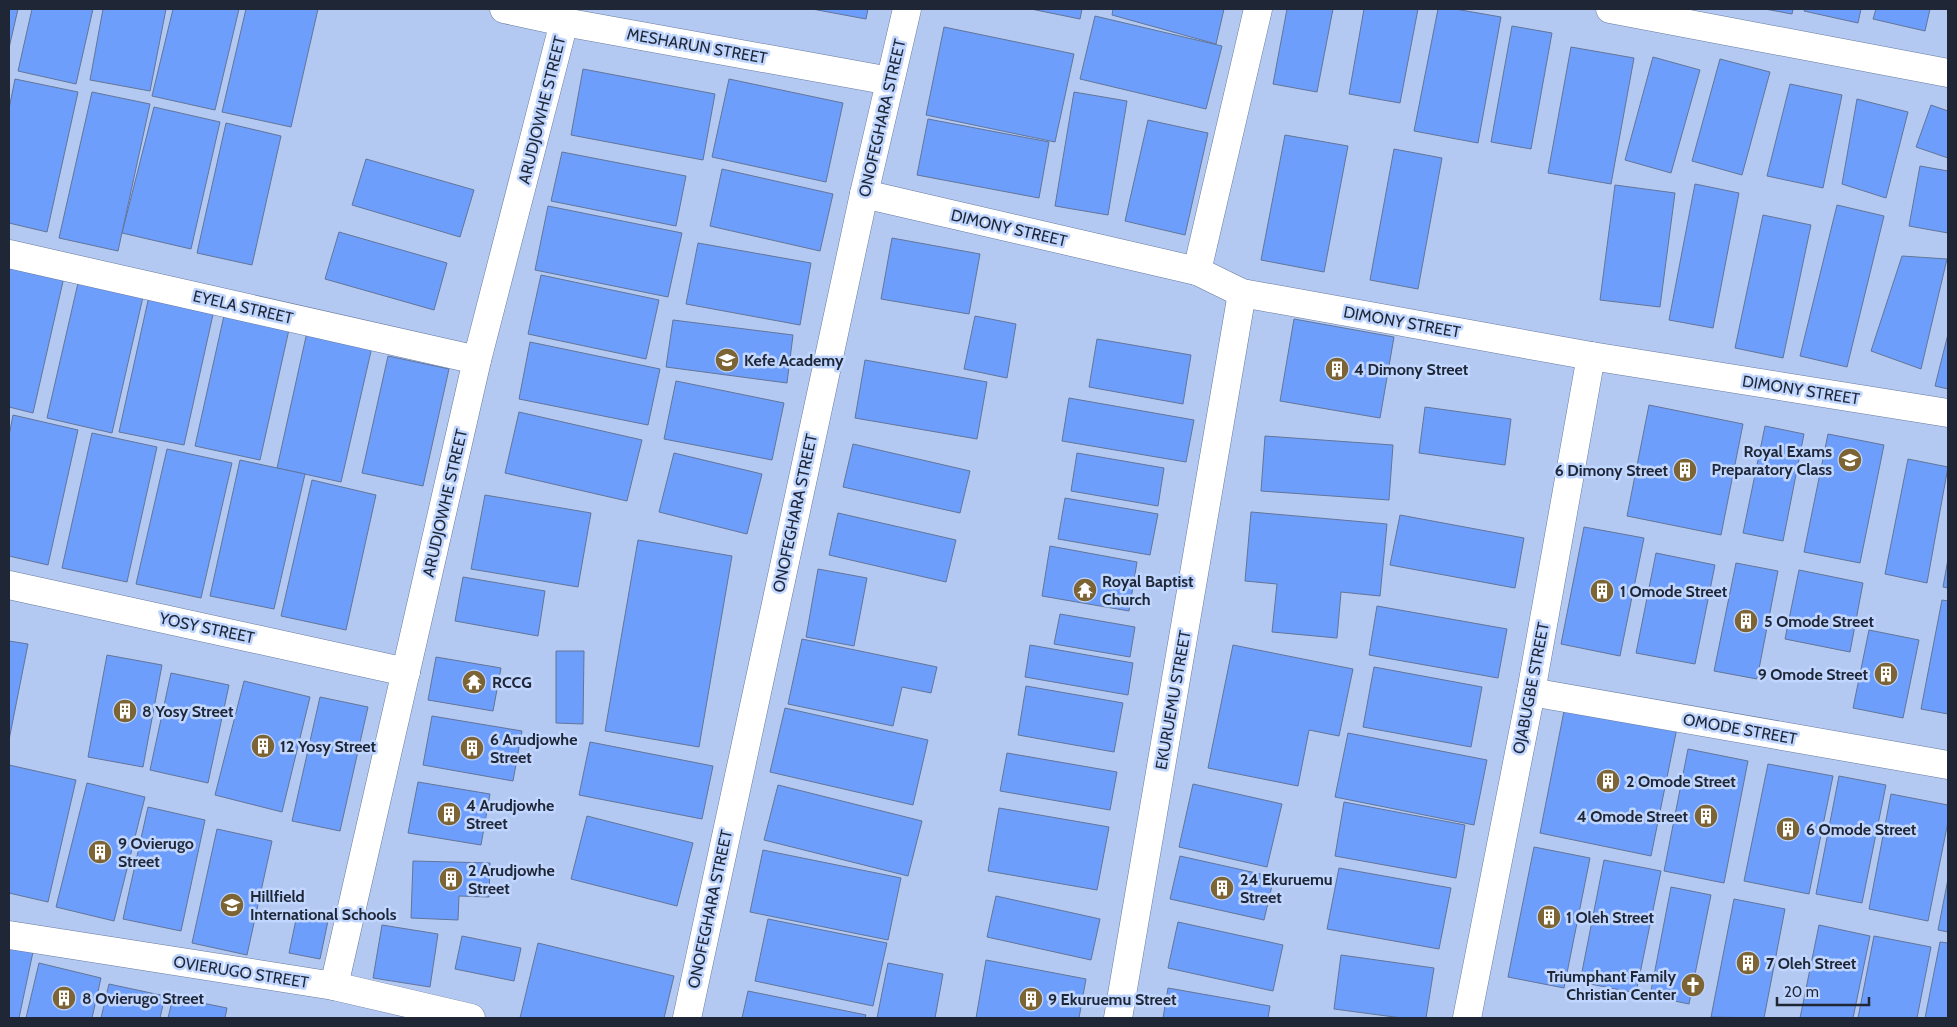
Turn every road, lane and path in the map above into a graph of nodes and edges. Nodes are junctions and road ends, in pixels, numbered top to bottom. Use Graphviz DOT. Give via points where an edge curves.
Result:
graph roads {
  1 [pos="504,9"];
  2 [pos="907,9"];
  3 [pos="1258,9"];
  4 [pos="1610,9"];
  5 [pos="564,22"];
  6 [pos="1948,73"];
  7 [pos="890,81"];
  8 [pos="864,194"];
  9 [pos="9,254"];
  10 [pos="1197,271"];
  11 [pos="1242,293"];
  12 [pos="1591,356"];
  13 [pos="477,360"];
  14 [pos="1948,413"];
  15 [pos="9,585"];
  16 [pos="406,672"];
  17 [pos="1531,692"];
  18 [pos="1948,765"];
  19 [pos="9,935"];
  20 [pos="334,986"];
  21 [pos="1473,1017"];
  22 [pos="471,1018"];
  23 [pos="687,1018"];
  24 [pos="1118,1018"];
  1 -- 5 [label="street, MESHARUN STREET"];
  2 -- 7 [label="street, ONOFEGHARA STREET"];
  3 -- 10 [label="street"];
  4 -- 6 [label="street"];
  5 -- 7 [label="street, MESHARUN STREET"];
  5 -- 13 [label="street, ARUDJOWHE STREET"];
  7 -- 8 [label="street, ONOFEGHARA STREET"];
  8 -- 10 [label="street, DIMONY STREET"];
  8 -- 23 [label="street, ONOFEGHARA STREET"];
  9 -- 13 [label="street, EYELA STREET"];
  10 -- 11 [label="street, DIMONY STREET"];
  11 -- 12 [label="street, DIMONY STREET"];
  11 -- 24 [label="street, EKURUEMU STREET"];
  12 -- 14 [label="street, DIMONY STREET"];
  12 -- 17 [label="street, OJABUGBE STREET"];
  13 -- 16 [label="street, ARUDJOWHE STREET"];
  15 -- 16 [label="street, YOSY STREET"];
  16 -- 20 [label="street, ARUDJOWHE STREET"];
  17 -- 18 [label="street, OMODE STREET"];
  17 -- 21 [label="street, OJABUGBE STREET"];
  19 -- 20 [label="street, OVIERUGO STREET"];
  20 -- 22 [label="street, OVIERUGO STREET"];
}
